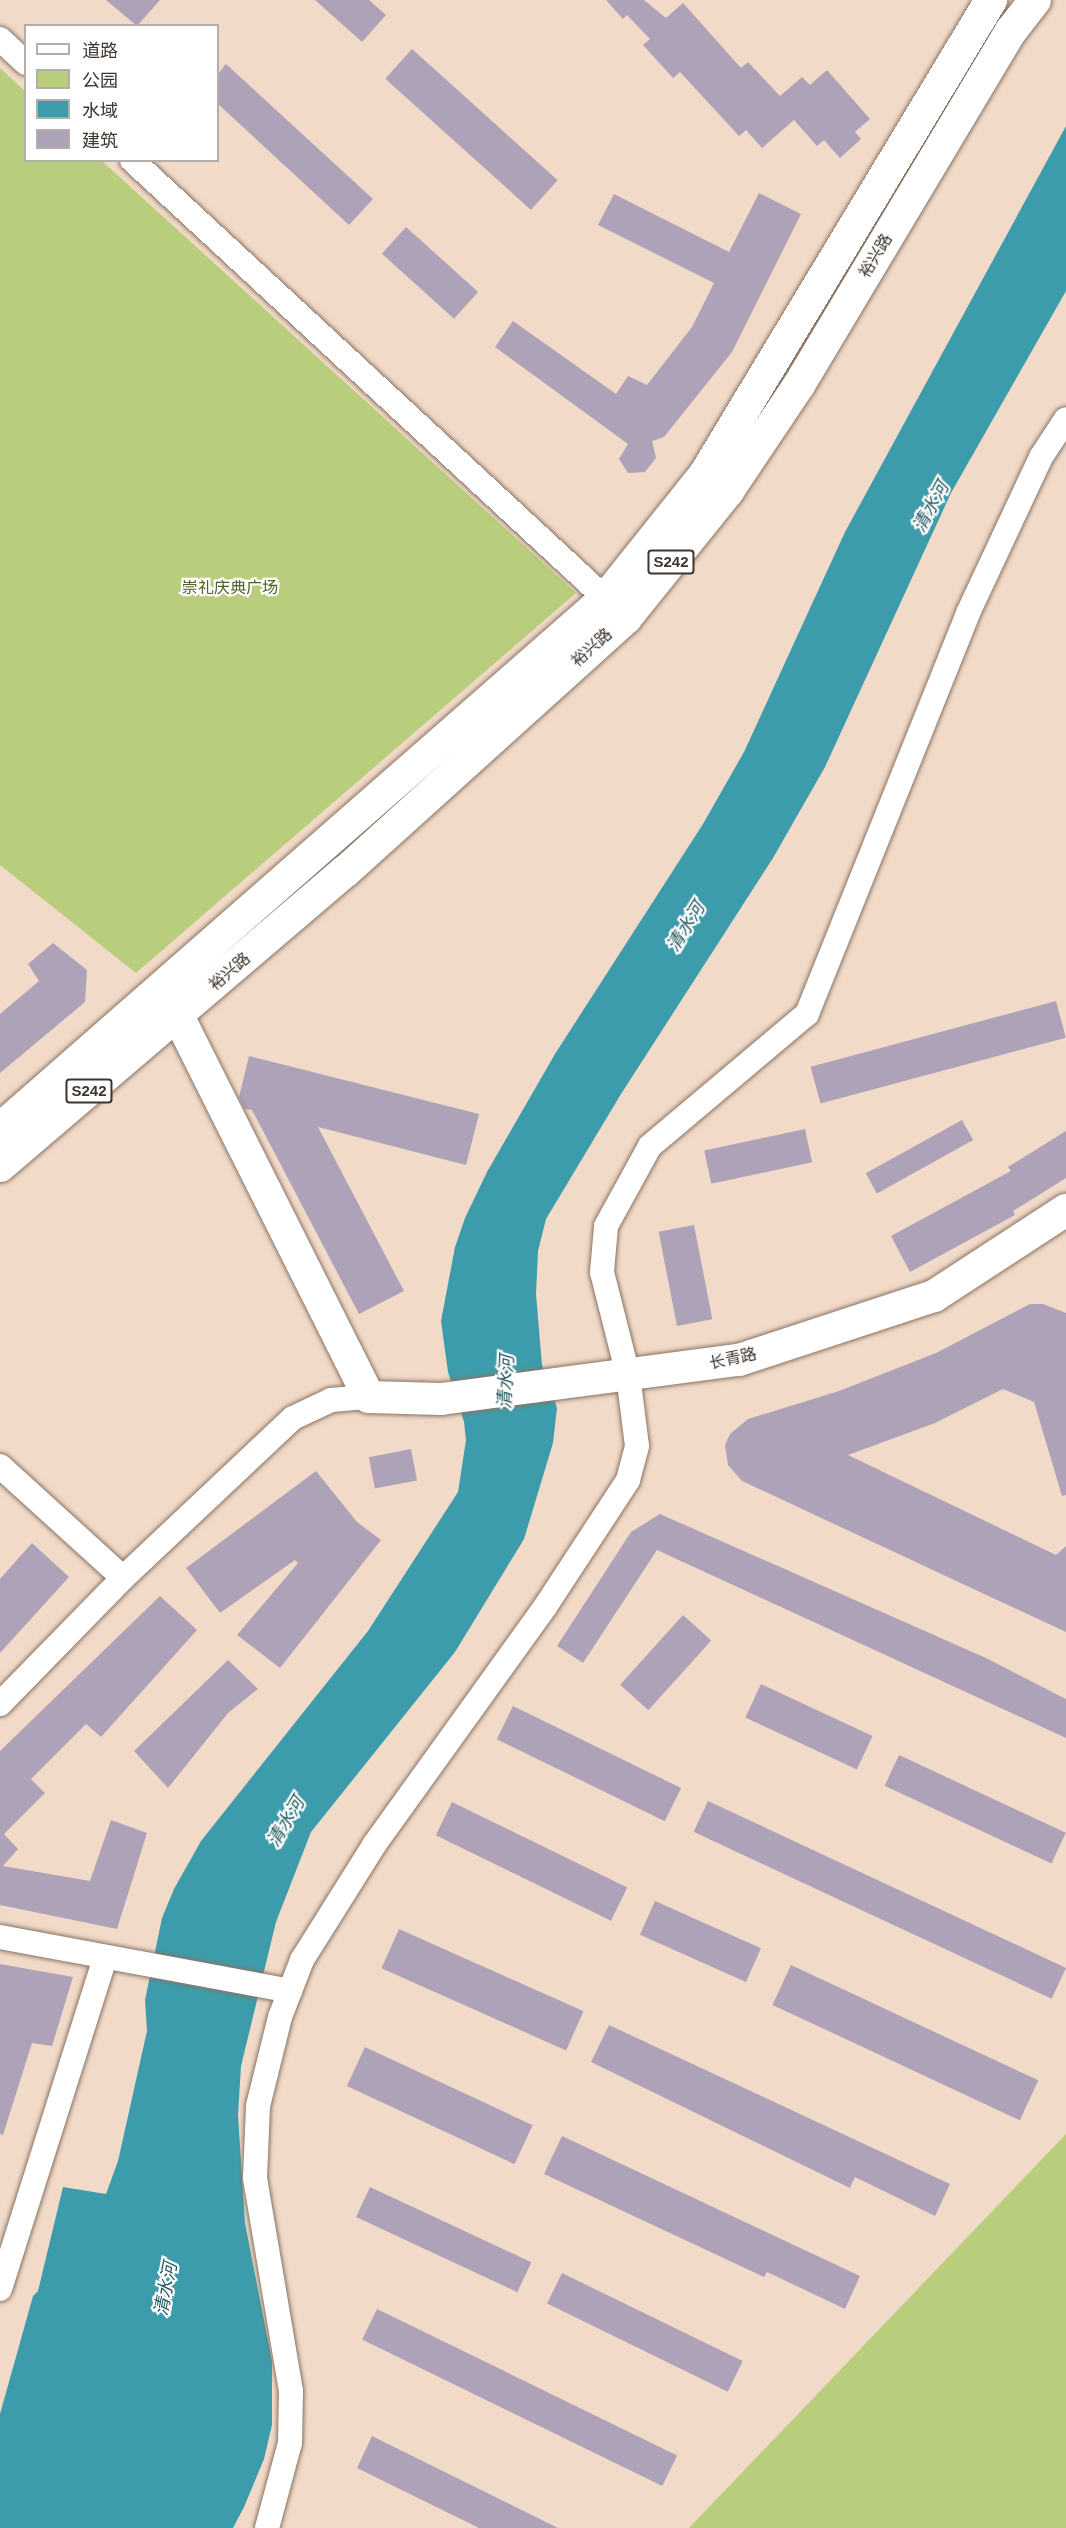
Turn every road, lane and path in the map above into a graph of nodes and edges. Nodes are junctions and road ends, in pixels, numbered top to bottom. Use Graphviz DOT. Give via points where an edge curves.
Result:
graph roads {
  1 [pos="991,0"];
  2 [pos="1035,0"];
  3 [pos="0,39"];
  4 [pos="24,61"];
  5 [pos="134,162"];
  6 [pos="1066,420"];
  7 [pos="616,608"];
  8 [pos="167,983"];
  9 [pos="178,1016"];
  10 [pos="0,1129"];
  11 [pos="0,1166"];
  12 [pos="1066,1211"];
  13 [pos="628,1375"];
  14 [pos="369,1397"];
  15 [pos="0,1466"];
  16 [pos="123,1578"];
  17 [pos="0,1704"];
  18 [pos="0,1937"];
  19 [pos="105,1957"];
  20 [pos="290,1991"];
  21 [pos="0,2289"];
  22 [pos="267,2528"];
  1 -- 7 [label="main road, 裕兴路 / S242" via="705,474"];
  2 -- 7 [label="main road, 裕兴路 / S242" via="1011,31 799,385 728,491"];
  3 -- 4 [label="street"];
  5 -- 7 [label="street"];
  6 -- 13 [label="street" via="1041,457 968,613 807,1014 650,1146 606,1226 602,1272"];
  7 -- 8 [label="main road, 裕兴路 / S242"];
  7 -- 9 [label="main road, 裕兴路 / S242" via="346,871"];
  8 -- 9 [label="street"];
  8 -- 10 [label="main road, 裕兴路 / S242"];
  9 -- 11 [label="main road, 裕兴路 / S242"];
  9 -- 14 [label="main road"];
  12 -- 13 [label="main road, 长青路" via="934,1296 904,1308 739,1360"];
  13 -- 14 [label="main road, 长青路" via="441,1399"];
  13 -- 20 [label="street" via="637,1446 628,1480 544,1607 374,1845 302,1960"];
  14 -- 16 [label="street" via="331,1400 293,1418"];
  15 -- 16 [label="street"];
  16 -- 17 [label="street"];
  18 -- 19 [label="street"];
  19 -- 20 [label="street"];
  19 -- 21 [label="street"];
  20 -- 22 [label="street" via="280,2017 257,2118 255,2178 291,2391 290,2443"];
}
